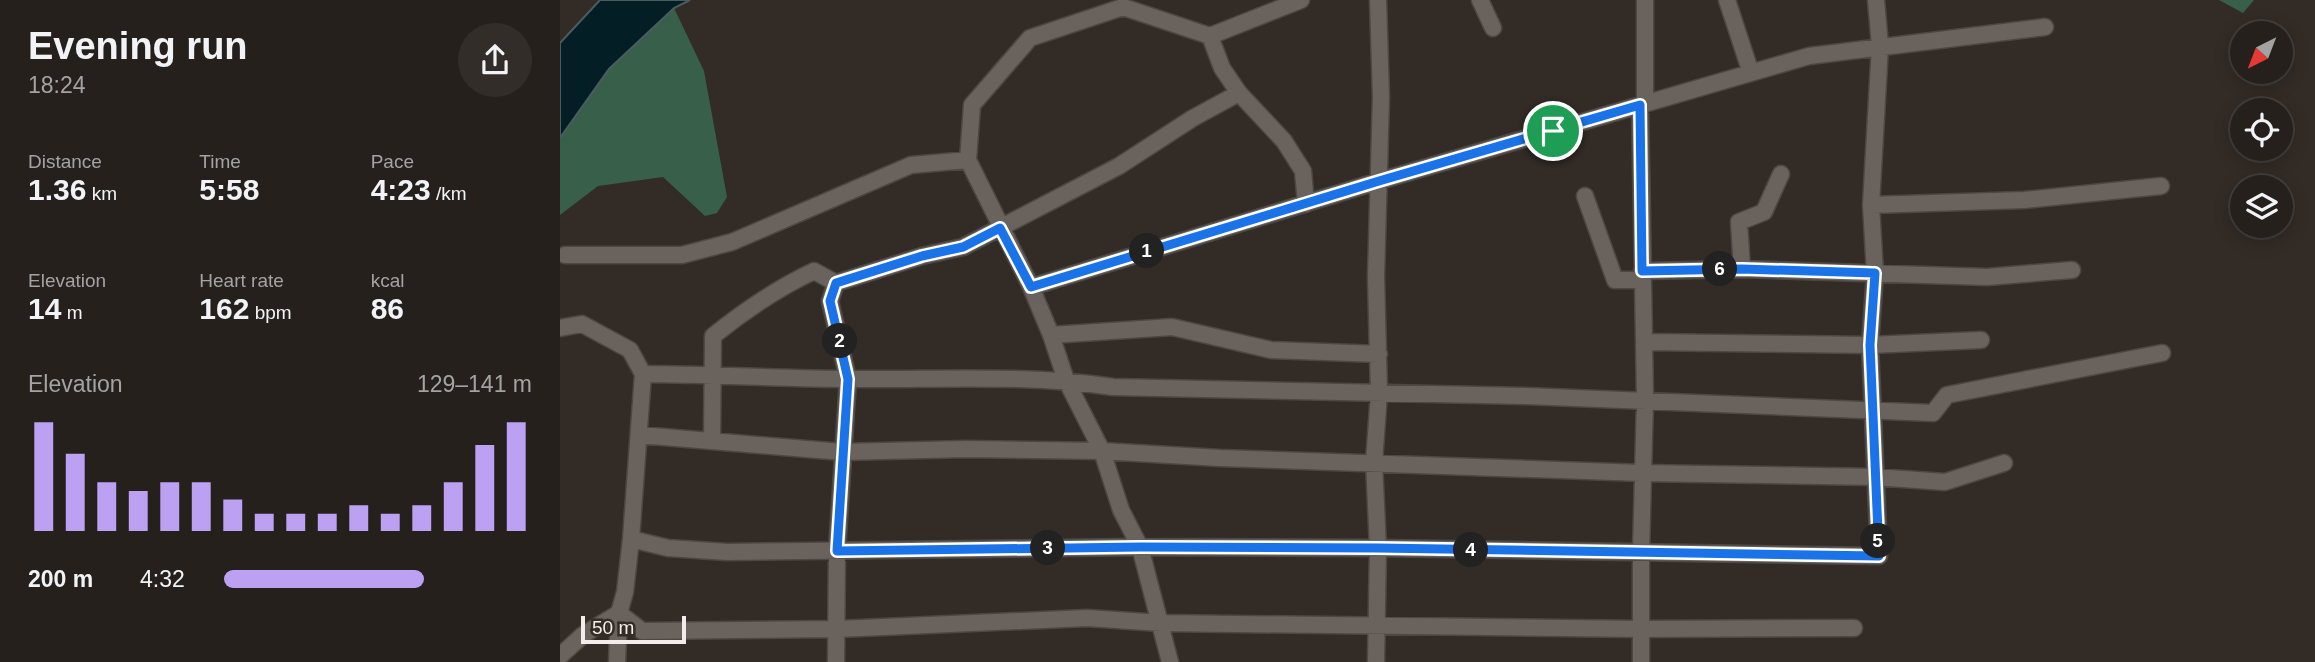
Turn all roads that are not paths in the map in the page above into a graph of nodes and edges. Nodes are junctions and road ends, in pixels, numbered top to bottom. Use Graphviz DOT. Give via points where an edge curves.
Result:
graph roads {
  1 [pos="1140,0"];
  2 [pos="1301,0"];
  3 [pos="1378,0"];
  4 [pos="1480,0"];
  5 [pos="1645,0"];
  6 [pos="1727,0"];
  7 [pos="1876,0"];
  8 [pos="1123,7"];
  9 [pos="2045,27"];
  10 [pos="1493,28"];
  11 [pos="1210,36"];
  12 [pos="1880,46"];
  13 [pos="1751,73"];
  14 [pos="1239,93"];
  15 [pos="1643,104"];
  16 [pos="968,160"];
  17 [pos="1782,174"];
  18 [pos="1379,181"];
  19 [pos="2161,186"];
  20 [pos="1585,196"];
  21 [pos="1306,204"];
  22 [pos="1871,205"];
  23 [pos="1000,228"];
  24 [pos="565,255"];
  25 [pos="1742,269"];
  26 [pos="2072,270"];
  27 [pos="1875,273"];
  28 [pos="1642,275"];
  29 [pos="836,283"];
  30 [pos="1031,287"];
  31 [pos="560,328"];
  32 [pos="1051,335"];
  33 [pos="1981,340"];
  34 [pos="1644,342"];
  35 [pos="1870,345"];
  36 [pos="2162,353"];
  37 [pos="1379,354"];
  38 [pos="643,374"];
  39 [pos="712,374"];
  40 [pos="848,379"];
  41 [pos="1066,380"];
  42 [pos="1379,393"];
  43 [pos="1645,399"];
  44 [pos="1874,410"];
  45 [pos="640,435"];
  46 [pos="712,441"];
  47 [pos="1102,451"];
  48 [pos="842,452"];
  49 [pos="1374,462"];
  50 [pos="2004,463"];
  51 [pos="1642,473"];
  52 [pos="1875,477"];
  53 [pos="631,539"];
  54 [pos="1140,547"];
  55 [pos="1378,548"];
  56 [pos="837,551"];
  57 [pos="1641,553"];
  58 [pos="619,613"];
  59 [pos="1161,623"];
  60 [pos="1377,624"];
  61 [pos="1854,628"];
  62 [pos="838,629"];
  63 [pos="1641,629"];
  64 [pos="560,656"];
  65 [pos="617,662"];
  66 [pos="836,662"];
  67 [pos="1170,662"];
  68 [pos="1376,662"];
  69 [pos="1641,662"];
  1 -- 8 [label="street"];
  2 -- 11 [label="street"];
  3 -- 18 [label="street"];
  4 -- 10 [label="street"];
  5 -- 15 [label="street"];
  6 -- 13 [label="street"];
  7 -- 12 [label="street"];
  8 -- 11 [label="street"];
  8 -- 16 [label="street" via="1030,38 972,105"];
  9 -- 12 [label="street"];
  11 -- 14 [label="street" via="1222,68"];
  12 -- 13 [label="street" via="1809,56"];
  12 -- 22 [label="street"];
  13 -- 15 [label="street"];
  14 -- 21 [label="street" via="1284,141 1303,171"];
  14 -- 23 [label="street" via="1119,166"];
  15 -- 18 [label="street"];
  15 -- 28 [label="street"];
  16 -- 23 [label="street"];
  16 -- 24 [label="street" via="911,165 732,242 682,255"];
  17 -- 25 [label="street" via="1764,212 1739,222"];
  18 -- 21 [label="street"];
  18 -- 37 [label="street"];
  19 -- 22 [label="street" via="2024,200"];
  20 -- 28 [label="street" via="1615,280"];
  21 -- 30 [label="street"];
  22 -- 27 [label="street"];
  23 -- 29 [label="street" via="963,247"];
  23 -- 30 [label="street"];
  25 -- 27 [label="street"];
  25 -- 28 [label="street"];
  26 -- 27 [label="street" via="1987,277"];
  27 -- 35 [label="street"];
  28 -- 34 [label="street"];
  29 -- 39 [label="street" via="814,271 743,311 713,336"];
  29 -- 40 [label="street" via="830,301"];
  30 -- 32 [label="street"];
  31 -- 38 [label="street" via="582,324 631,350"];
  32 -- 37 [label="street" via="1171,327 1271,349"];
  32 -- 41 [label="street"];
  33 -- 35 [label="street"];
  34 -- 35 [label="street"];
  34 -- 43 [label="street"];
  35 -- 44 [label="street"];
  36 -- 44 [label="street" via="1947,395 1933,413"];
  37 -- 42 [label="street"];
  38 -- 39 [label="street"];
  38 -- 45 [label="street"];
  39 -- 40 [label="street"];
  39 -- 46 [label="street"];
  40 -- 41 [label="street"];
  40 -- 48 [label="street"];
  41 -- 42 [label="street" via="1112,387"];
  41 -- 47 [label="street"];
  42 -- 43 [label="street"];
  42 -- 49 [label="street"];
  43 -- 44 [label="street"];
  43 -- 51 [label="street"];
  44 -- 52 [label="street"];
  45 -- 46 [label="street"];
  45 -- 53 [label="street"];
  46 -- 48 [label="street"];
  47 -- 48 [label="street"];
  47 -- 49 [label="street"];
  47 -- 54 [label="street" via="1121,510"];
  48 -- 56 [label="street"];
  49 -- 51 [label="street"];
  49 -- 55 [label="street"];
  50 -- 52 [label="street" via="1945,482"];
  51 -- 52 [label="street"];
  51 -- 57 [label="street"];
  52 -- 57 [label="street" via="1879,556"];
  53 -- 56 [label="street" via="668,548 727,552"];
  53 -- 58 [label="street"];
  54 -- 55 [label="street"];
  54 -- 56 [label="street"];
  54 -- 59 [label="street"];
  55 -- 57 [label="street"];
  55 -- 60 [label="street"];
  56 -- 62 [label="street"];
  57 -- 63 [label="street"];
  58 -- 62 [label="street" via="642,631"];
  58 -- 64 [label="street"];
  58 -- 65 [label="street"];
  59 -- 60 [label="street"];
  59 -- 62 [label="street" via="1087,618"];
  59 -- 67 [label="street"];
  60 -- 63 [label="street"];
  60 -- 68 [label="street"];
  61 -- 63 [label="street"];
  62 -- 66 [label="street"];
  63 -- 69 [label="street"];
}
